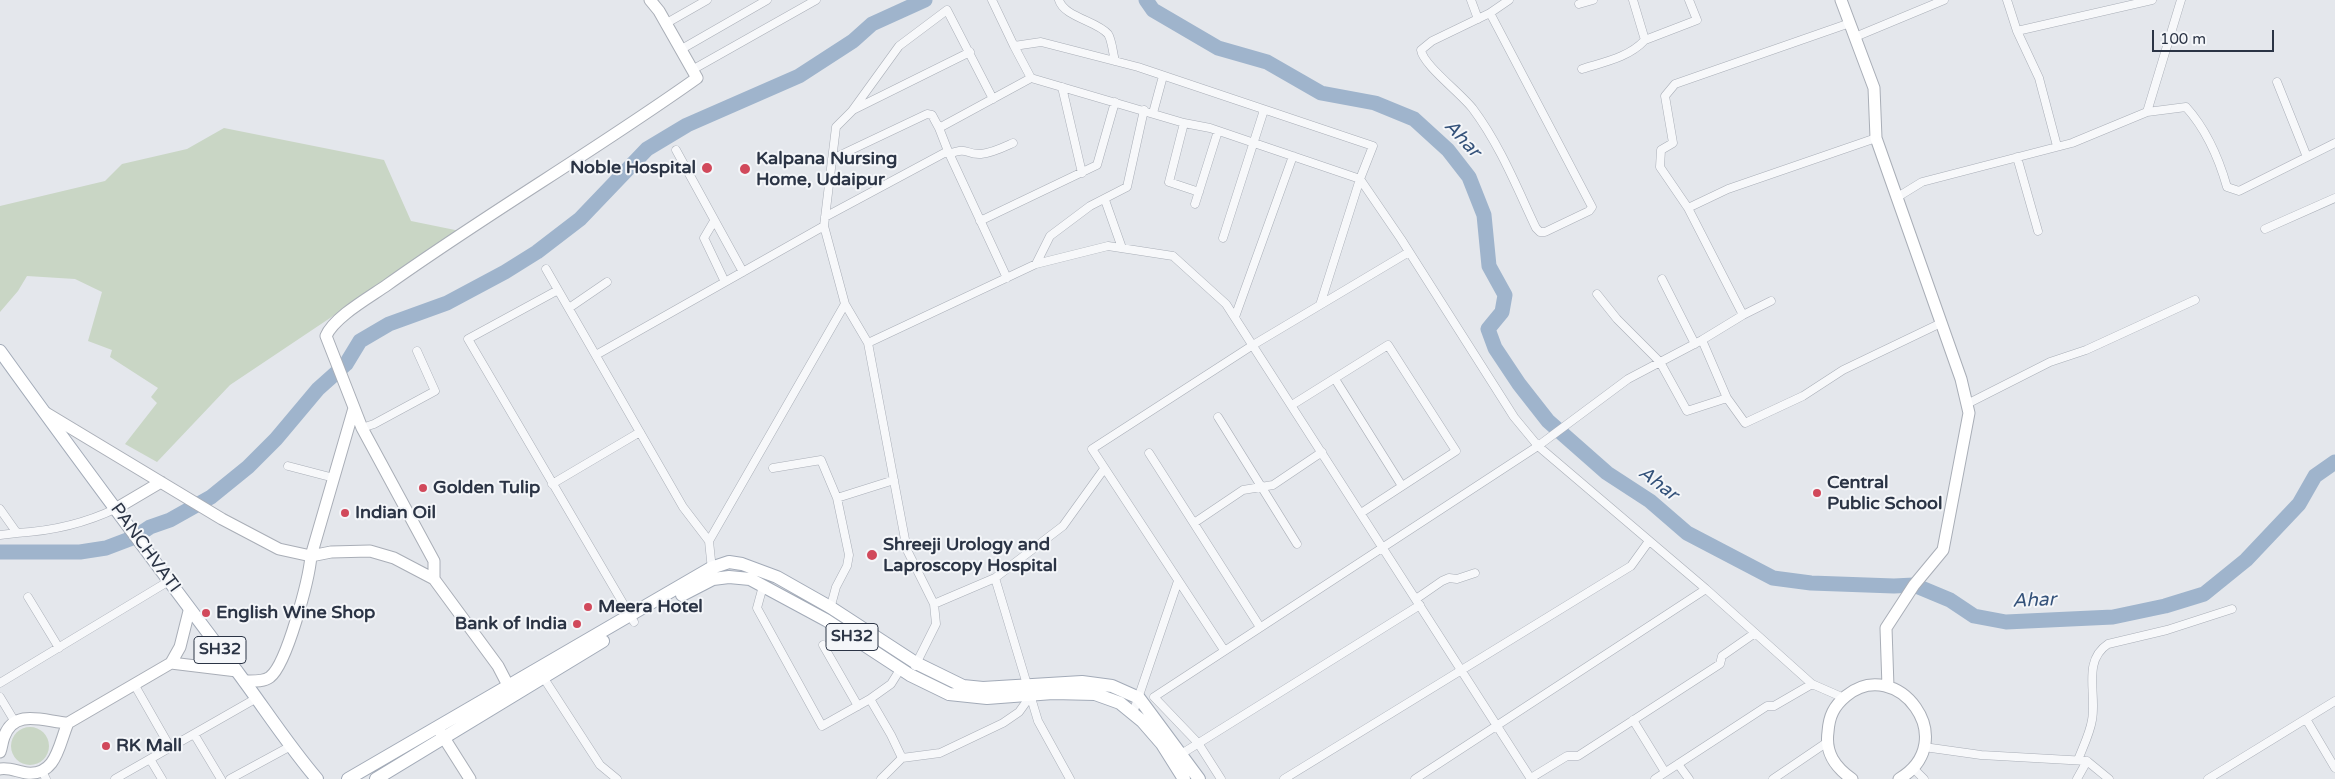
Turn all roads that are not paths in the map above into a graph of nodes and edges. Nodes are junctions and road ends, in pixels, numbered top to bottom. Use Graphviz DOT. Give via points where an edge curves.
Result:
graph roads {
  1 [pos="650,0"];
  2 [pos="707,0"];
  3 [pos="767,0"];
  4 [pos="816,0"];
  5 [pos="992,0"];
  6 [pos="1060,0"];
  7 [pos="1471,0"];
  8 [pos="1509,0"];
  9 [pos="1593,0"];
  10 [pos="1633,0"];
  11 [pos="1690,0"];
  12 [pos="1841,0"];
  13 [pos="1944,0"];
  14 [pos="2008,0"];
  15 [pos="2152,0"];
  16 [pos="2181,0"];
  17 [pos="1579,4"];
  18 [pos="1490,13"];
  19 [pos="1478,19"];
  20 [pos="1850,23"];
  21 [pos="665,24"];
  22 [pos="2017,31"];
  23 [pos="1855,37"];
  24 [pos="1645,40"];
  25 [pos="1014,46"];
  26 [pos="680,50"];
  27 [pos="970,52"];
  28 [pos="1115,61"];
  29 [pos="692,70"];
  30 [pos="1582,70"];
  31 [pos="1163,76"];
  32 [pos="1031,78"];
  33 [pos="2277,82"];
  34 [pos="1062,87"];
  35 [pos="993,99"];
  36 [pos="1115,102"];
  37 [pos="1144,110"];
  38 [pos="1264,110"];
  39 [pos="852,111"];
  40 [pos="1153,112"];
  41 [pos="2147,112"];
  42 [pos="1184,123"];
  43 [pos="939,128"];
  44 [pos="1218,131"];
  45 [pos="1876,138"];
  46 [pos="1013,143"];
  47 [pos="1252,143"];
  48 [pos="2335,143"];
  49 [pos="2057,146"];
  50 [pos="676,150"];
  51 [pos="948,153"];
  52 [pos="1293,156"];
  53 [pos="2016,157"];
  54 [pos="2307,157"];
  55 [pos="832,159"];
  56 [pos="1082,173"];
  57 [pos="1360,179"];
  58 [pos="1199,192"];
  59 [pos="1896,198"];
  60 [pos="2335,198"];
  61 [pos="1105,200"];
  62 [pos="1195,204"];
  63 [pos="1688,208"];
  64 [pos="825,217"];
  65 [pos="714,220"];
  66 [pos="980,221"];
  67 [pos="824,226"];
  68 [pos="2265,230"];
  69 [pos="2038,231"];
  70 [pos="1223,238"];
  71 [pos="1122,248"];
  72 [pos="1409,252"];
  73 [pos="1036,264"];
  74 [pos="546,269"];
  75 [pos="742,272"];
  76 [pos="1007,278"];
  77 [pos="1662,279"];
  78 [pos="607,282"];
  79 [pos="725,282"];
  80 [pos="558,290"];
  81 [pos="1598,294"];
  82 [pos="2195,300"];
  83 [pos="1771,301"];
  84 [pos="845,304"];
  85 [pos="1320,305"];
  86 [pos="569,308"];
  87 [pos="1743,315"];
  88 [pos="1235,317"];
  89 [pos="1941,323"];
  90 [pos="1699,342"];
  91 [pos="868,343"];
  92 [pos="1253,345"];
  93 [pos="0,351"];
  94 [pos="417,351"];
  95 [pos="596,355"];
  96 [pos="1660,362"];
  97 [pos="1335,378"];
  98 [pos="1727,398"];
  99 [pos="1967,404"];
  100 [pos="1292,406"];
  101 [pos="354,408"];
  102 [pos="44,412"];
  103 [pos="1218,417"];
  104 [pos="362,428"];
  105 [pos="640,432"];
  106 [pos="1538,446"];
  107 [pos="1149,452"];
  108 [pos="1322,452"];
  109 [pos="288,466"];
  110 [pos="773,468"];
  111 [pos="1104,469"];
  112 [pos="334,478"];
  113 [pos="894,480"];
  114 [pos="163,484"];
  115 [pos="552,484"];
  116 [pos="1402,486"];
  117 [pos="1261,488"];
  118 [pos="837,498"];
  119 [pos="0,509"];
  120 [pos="118,510"];
  121 [pos="1361,513"];
  122 [pos="1194,523"];
  123 [pos="17,533"];
  124 [pos="0,535"];
  125 [pos="709,541"];
  126 [pos="1650,541"];
  127 [pos="1297,544"];
  128 [pos="1383,546"];
  129 [pos="311,556"];
  130 [pos="1475,573"];
  131 [pos="712,574"];
  132 [pos="995,578"];
  133 [pos="434,579"];
  134 [pos="1178,581"];
  135 [pos="169,582"];
  136 [pos="763,586"];
  137 [pos="1706,589"];
  138 [pos="28,597"];
  139 [pos="1418,602"];
  140 [pos="934,604"];
  141 [pos="830,607"];
  142 [pos="2232,609"];
  143 [pos="189,611"];
  144 [pos="632,619"];
  145 [pos="826,620"];
  146 [pos="1260,627"];
  147 [pos="1755,633"];
  148 [pos="822,645"];
  149 [pos="60,648"];
  150 [pos="1224,650"];
  151 [pos="171,663"];
  152 [pos="916,663"];
  153 [pos="1461,670"];
  154 [pos="906,672"];
  155 [pos="240,676"];
  156 [pos="543,677"];
  157 [pos="0,683"];
  158 [pos="134,684"];
  159 [pos="1812,684"];
  160 [pos="1888,687"];
  161 [pos="1030,689"];
  162 [pos="510,690"];
  163 [pos="0,697"];
  164 [pos="1138,698"];
  165 [pos="1844,698"];
  166 [pos="255,699"];
  167 [pos="870,699"];
  168 [pos="2335,701"];
  169 [pos="858,706"];
  170 [pos="1133,713"];
  171 [pos="2306,719"];
  172 [pos="1632,720"];
  173 [pos="16,722"];
  174 [pos="68,723"];
  175 [pos="1496,725"];
  176 [pos="441,732"];
  177 [pos="194,734"];
  178 [pos="1198,743"];
  179 [pos="1826,744"];
  180 [pos="170,747"];
  181 [pos="289,747"];
  182 [pos="1924,747"];
  183 [pos="0,752"];
  184 [pos="1177,757"];
  185 [pos="902,758"];
  186 [pos="150,759"];
  187 [pos="2082,761"];
  188 [pos="1678,764"];
  189 [pos="1912,768"];
  190 [pos="2335,768"];
  191 [pos="0,769"];
  192 [pos="1665,772"];
  193 [pos="44,775"];
  194 [pos="392,775"];
  195 [pos="115,779"];
  196 [pos="162,779"];
  197 [pos="221,779"];
  198 [pos="230,779"];
  199 [pos="316,779"];
  200 [pos="348,779"];
  201 [pos="376,779"];
  202 [pos="470,779"];
  203 [pos="617,779"];
  204 [pos="881,779"];
  205 [pos="1070,779"];
  206 [pos="1184,779"];
  207 [pos="1199,779"];
  208 [pos="1221,779"];
  209 [pos="1284,779"];
  210 [pos="1414,779"];
  211 [pos="1531,779"];
  212 [pos="1655,779"];
  213 [pos="1689,779"];
  214 [pos="1774,779"];
  215 [pos="1852,779"];
  216 [pos="1899,779"];
  217 [pos="1924,779"];
  218 [pos="2077,779"];
  219 [pos="2108,779"];
  220 [pos="2208,779"];
  1 -- 21 [label="street"];
  2 -- 21 [label="street"];
  3 -- 26 [label="street"];
  4 -- 29 [label="street"];
  5 -- 25 [label="street"];
  6 -- 28 [label="street" via="1061,5 1109,35"];
  7 -- 19 [label="street"];
  8 -- 18 [label="street"];
  9 -- 17 [label="street"];
  10 -- 24 [label="street"];
  11 -- 24 [label="street" via="1697,20"];
  12 -- 20 [label="street"];
  13 -- 23 [label="street"];
  14 -- 22 [label="street"];
  15 -- 22 [label="street"];
  16 -- 41 [label="street"];
  18 -- 19 [label="street"];
  18 -- 19 [label="street" via="1592,207 1546,232 1536,228 1502,156 1473,109 1422,56 1421,50 1425,46"];
  20 -- 23 [label="street"];
  20 -- 63 [label="street" via="1675,84 1666,96 1673,143 1661,150 1660,167"];
  21 -- 26 [label="street"];
  22 -- 49 [label="street" via="2040,78"];
  23 -- 45 [label="street" via="1874,88"];
  24 -- 30 [label="street" via="1621,57"];
  25 -- 28 [label="street" via="1041,42"];
  25 -- 32 [label="street"];
  26 -- 29 [label="street"];
  27 -- 35 [label="street"];
  27 -- 39 [label="street"];
  27 -- 39 [label="street" via="947,10 899,46"];
  28 -- 31 [label="street"];
  29 -- 101 [label="street" via="697,78 635,122 435,251 328,331 327,341"];
  31 -- 38 [label="street"];
  31 -- 40 [label="street"];
  32 -- 34 [label="street"];
  32 -- 35 [label="street"];
  33 -- 54 [label="street"];
  34 -- 36 [label="street"];
  34 -- 56 [label="street"];
  35 -- 43 [label="street"];
  36 -- 37 [label="street"];
  36 -- 56 [label="street" via="1097,165"];
  37 -- 40 [label="street"];
  37 -- 61 [label="street" via="1127,187"];
  38 -- 47 [label="street"];
  38 -- 57 [label="street" via="1374,146"];
  39 -- 55 [label="street" via="836,127"];
  40 -- 42 [label="street"];
  41 -- 49 [label="street"];
  41 -- 54 [label="street" via="2186,107 2196,118 2227,186 2239,190"];
  42 -- 44 [label="street"];
  42 -- 58 [label="street" via="1169,182"];
  43 -- 51 [label="street"];
  43 -- 55 [label="street" via="932,115 927,114"];
  44 -- 47 [label="street"];
  44 -- 58 [label="street"];
  45 -- 59 [label="street"];
  45 -- 63 [label="street" via="1728,189"];
  46 -- 51 [label="street" via="992,152 976,154 961,150"];
  47 -- 52 [label="street"];
  47 -- 70 [label="street"];
  48 -- 54 [label="street"];
  49 -- 53 [label="street"];
  50 -- 65 [label="street"];
  51 -- 64 [label="street"];
  51 -- 66 [label="street"];
  52 -- 57 [label="street"];
  52 -- 88 [label="street"];
  53 -- 59 [label="street" via="1922,182"];
  53 -- 69 [label="street"];
  55 -- 64 [label="street"];
  56 -- 66 [label="street"];
  57 -- 72 [label="street"];
  57 -- 85 [label="street"];
  58 -- 62 [label="street"];
  59 -- 89 [label="street"];
  60 -- 68 [label="street"];
  61 -- 71 [label="street"];
  61 -- 73 [label="street" via="1090,206 1050,236"];
  63 -- 87 [label="street"];
  64 -- 67 [label="street"];
  65 -- 75 [label="street"];
  65 -- 79 [label="street" via="704,238"];
  66 -- 76 [label="street"];
  67 -- 75 [label="street"];
  67 -- 84 [label="street"];
  71 -- 73 [label="street" via="1108,246"];
  71 -- 88 [label="street" via="1173,256 1226,304"];
  72 -- 85 [label="street"];
  72 -- 106 [label="street" via="1514,417"];
  73 -- 76 [label="street"];
  74 -- 80 [label="street"];
  75 -- 79 [label="street"];
  76 -- 91 [label="street"];
  77 -- 90 [label="street"];
  78 -- 86 [label="street"];
  79 -- 95 [label="street"];
  80 -- 86 [label="street"];
  80 -- 115 [label="street" via="468,339"];
  81 -- 96 [label="street" via="1617,319"];
  82 -- 99 [label="street" via="2086,350 2050,362"];
  83 -- 87 [label="street"];
  84 -- 91 [label="street"];
  84 -- 125 [label="street"];
  85 -- 92 [label="street"];
  86 -- 95 [label="street"];
  87 -- 90 [label="street"];
  88 -- 92 [label="street"];
  89 -- 98 [label="street" via="1843,370 1803,396 1745,423"];
  89 -- 99 [label="street"];
  90 -- 96 [label="street"];
  90 -- 98 [label="street"];
  91 -- 113 [label="street"];
  92 -- 100 [label="street"];
  92 -- 111 [label="street" via="1092,450"];
  93 -- 102 [label="main road, PANCHVATI / SH32"];
  94 -- 104 [label="street" via="435,391"];
  95 -- 105 [label="street"];
  96 -- 98 [label="street" via="1687,411"];
  96 -- 106 [label="street" via="1628,379"];
  97 -- 100 [label="street"];
  97 -- 116 [label="street"];
  97 -- 116 [label="street" via="1388,345 1456,451"];
  99 -- 160 [label="street" via="1969,413 1943,550 1914,585 1886,628"];
  100 -- 108 [label="street"];
  101 -- 104 [label="street"];
  101 -- 112 [label="street"];
  102 -- 114 [label="street"];
  102 -- 120 [label="main road, PANCHVATI / SH32"];
  103 -- 117 [label="street"];
  104 -- 133 [label="street" via="434,561"];
  105 -- 115 [label="street"];
  105 -- 125 [label="street" via="683,506"];
  106 -- 126 [label="street"];
  106 -- 128 [label="street"];
  107 -- 122 [label="street"];
  108 -- 117 [label="street" via="1273,485"];
  108 -- 121 [label="street"];
  109 -- 112 [label="street"];
  110 -- 118 [label="street" via="821,460"];
  111 -- 132 [label="street" via="1063,526"];
  111 -- 134 [label="street"];
  112 -- 129 [label="street"];
  113 -- 118 [label="street"];
  113 -- 140 [label="street" via="907,550"];
  114 -- 120 [label="street"];
  114 -- 129 [label="street" via="278,548"];
  115 -- 144 [label="street"];
  116 -- 121 [label="street"];
  117 -- 122 [label="street" via="1243,490"];
  117 -- 127 [label="street"];
  118 -- 141 [label="street" via="849,555"];
  119 -- 123 [label="street"];
  120 -- 123 [label="street" via="72,526"];
  120 -- 135 [label="main road, PANCHVATI / SH32"];
  121 -- 128 [label="street"];
  122 -- 146 [label="street"];
  123 -- 124 [label="street"];
  125 -- 131 [label="street"];
  126 -- 137 [label="street"];
  126 -- 153 [label="street" via="1631,566"];
  128 -- 139 [label="street"];
  128 -- 146 [label="street"];
  129 -- 133 [label="street" via="370,551 394,558"];
  129 -- 155 [label="street" via="301,607 275,673 268,678"];
  130 -- 139 [label="street" via="1442,581"];
  131 -- 136 [label="main road, SH32" via="743,578"];
  131 -- 141 [label="main road" via="729,562 742,564 777,577"];
  131 -- 144 [label="main road, SH32"];
  132 -- 140 [label="street"];
  132 -- 161 [label="street"];
  133 -- 162 [label="street" via="498,666"];
  134 -- 150 [label="street"];
  134 -- 164 [label="street"];
  135 -- 143 [label="main road, PANCHVATI / SH32"];
  135 -- 149 [label="street"];
  136 -- 145 [label="main road, SH32"];
  136 -- 169 [label="street" via="757,608 822,726"];
  137 -- 147 [label="street"];
  137 -- 175 [label="street"];
  138 -- 149 [label="street"];
  139 -- 153 [label="street"];
  139 -- 178 [label="street"];
  140 -- 152 [label="street" via="936,624"];
  141 -- 145 [label="street"];
  141 -- 152 [label="main road"];
  142 -- 187 [label="street" via="2100,649 2093,659 2092,720"];
  143 -- 151 [label="street" via="180,648"];
  143 -- 155 [label="main road, PANCHVATI / SH32"];
  144 -- 156 [label="main road, SH32"];
  144 -- 162 [label="main road"];
  145 -- 154 [label="main road, SH32"];
  146 -- 150 [label="street"];
  147 -- 159 [label="street"];
  147 -- 172 [label="street" via="1722,656 1720,664"];
  148 -- 169 [label="street"];
  149 -- 157 [label="street"];
  150 -- 178 [label="street" via="1154,696"];
  151 -- 155 [label="street"];
  151 -- 158 [label="street"];
  152 -- 154 [label="street"];
  152 -- 161 [label="main road" via="962,686"];
  153 -- 175 [label="street"];
  153 -- 209 [label="street"];
  154 -- 161 [label="main road, SH32" via="949,694 988,698"];
  154 -- 167 [label="street"];
  155 -- 166 [label="main road, PANCHVATI / SH32"];
  156 -- 162 [label="main road, SH32"];
  156 -- 203 [label="street" via="600,766"];
  158 -- 174 [label="street"];
  158 -- 180 [label="street"];
  159 -- 165 [label="street"];
  159 -- 188 [label="street" via="1774,706 1767,706"];
  160 -- 165 [label="street" via="1860,688"];
  160 -- 182 [label="street" via="1904,694 1918,708 1925,724"];
  161 -- 164 [label="main road" via="1082,682 1112,686"];
  161 -- 170 [label="main road, SH32" via="1095,694 1120,703"];
  161 -- 185 [label="street" via="1019,712 1003,723 940,753"];
  161 -- 205 [label="street" via="1038,720"];
  162 -- 176 [label="main road, SH32"];
  163 -- 173 [label="street"];
  164 -- 170 [label="street"];
  164 -- 184 [label="main road"];
  165 -- 179 [label="street" via="1829,719"];
  166 -- 177 [label="street"];
  166 -- 181 [label="main road, PANCHVATI / SH32"];
  167 -- 169 [label="street"];
  167 -- 185 [label="street"];
  168 -- 171 [label="street"];
  170 -- 184 [label="main road, SH32"];
  171 -- 190 [label="street"];
  171 -- 220 [label="street"];
  172 -- 192 [label="street"];
  172 -- 211 [label="street" via="1578,756 1567,756"];
  173 -- 174 [label="street" via="34,717"];
  173 -- 183 [label="street" via="4,736"];
  174 -- 193 [label="street" via="55,759"];
  175 -- 210 [label="street"];
  175 -- 211 [label="street"];
  176 -- 194 [label="main road, SH32"];
  176 -- 200 [label="main road"];
  176 -- 202 [label="street"];
  177 -- 180 [label="street"];
  177 -- 197 [label="street"];
  178 -- 184 [label="street"];
  178 -- 208 [label="street"];
  179 -- 214 [label="street"];
  179 -- 215 [label="street" via="1832,760 1841,772"];
  180 -- 186 [label="street"];
  181 -- 198 [label="street"];
  181 -- 199 [label="main road, SH32"];
  182 -- 187 [label="street" via="1981,755"];
  182 -- 189 [label="street" via="1922,756"];
  184 -- 206 [label="main road, SH32"];
  184 -- 207 [label="main road"];
  185 -- 204 [label="street"];
  186 -- 195 [label="street"];
  186 -- 196 [label="street"];
  187 -- 218 [label="street"];
  187 -- 219 [label="street"];
  188 -- 192 [label="street"];
  188 -- 213 [label="street"];
  189 -- 216 [label="street"];
  189 -- 217 [label="street"];
  191 -- 193 [label="street"];
  192 -- 212 [label="street"];
  194 -- 201 [label="main road, SH32"];
}
